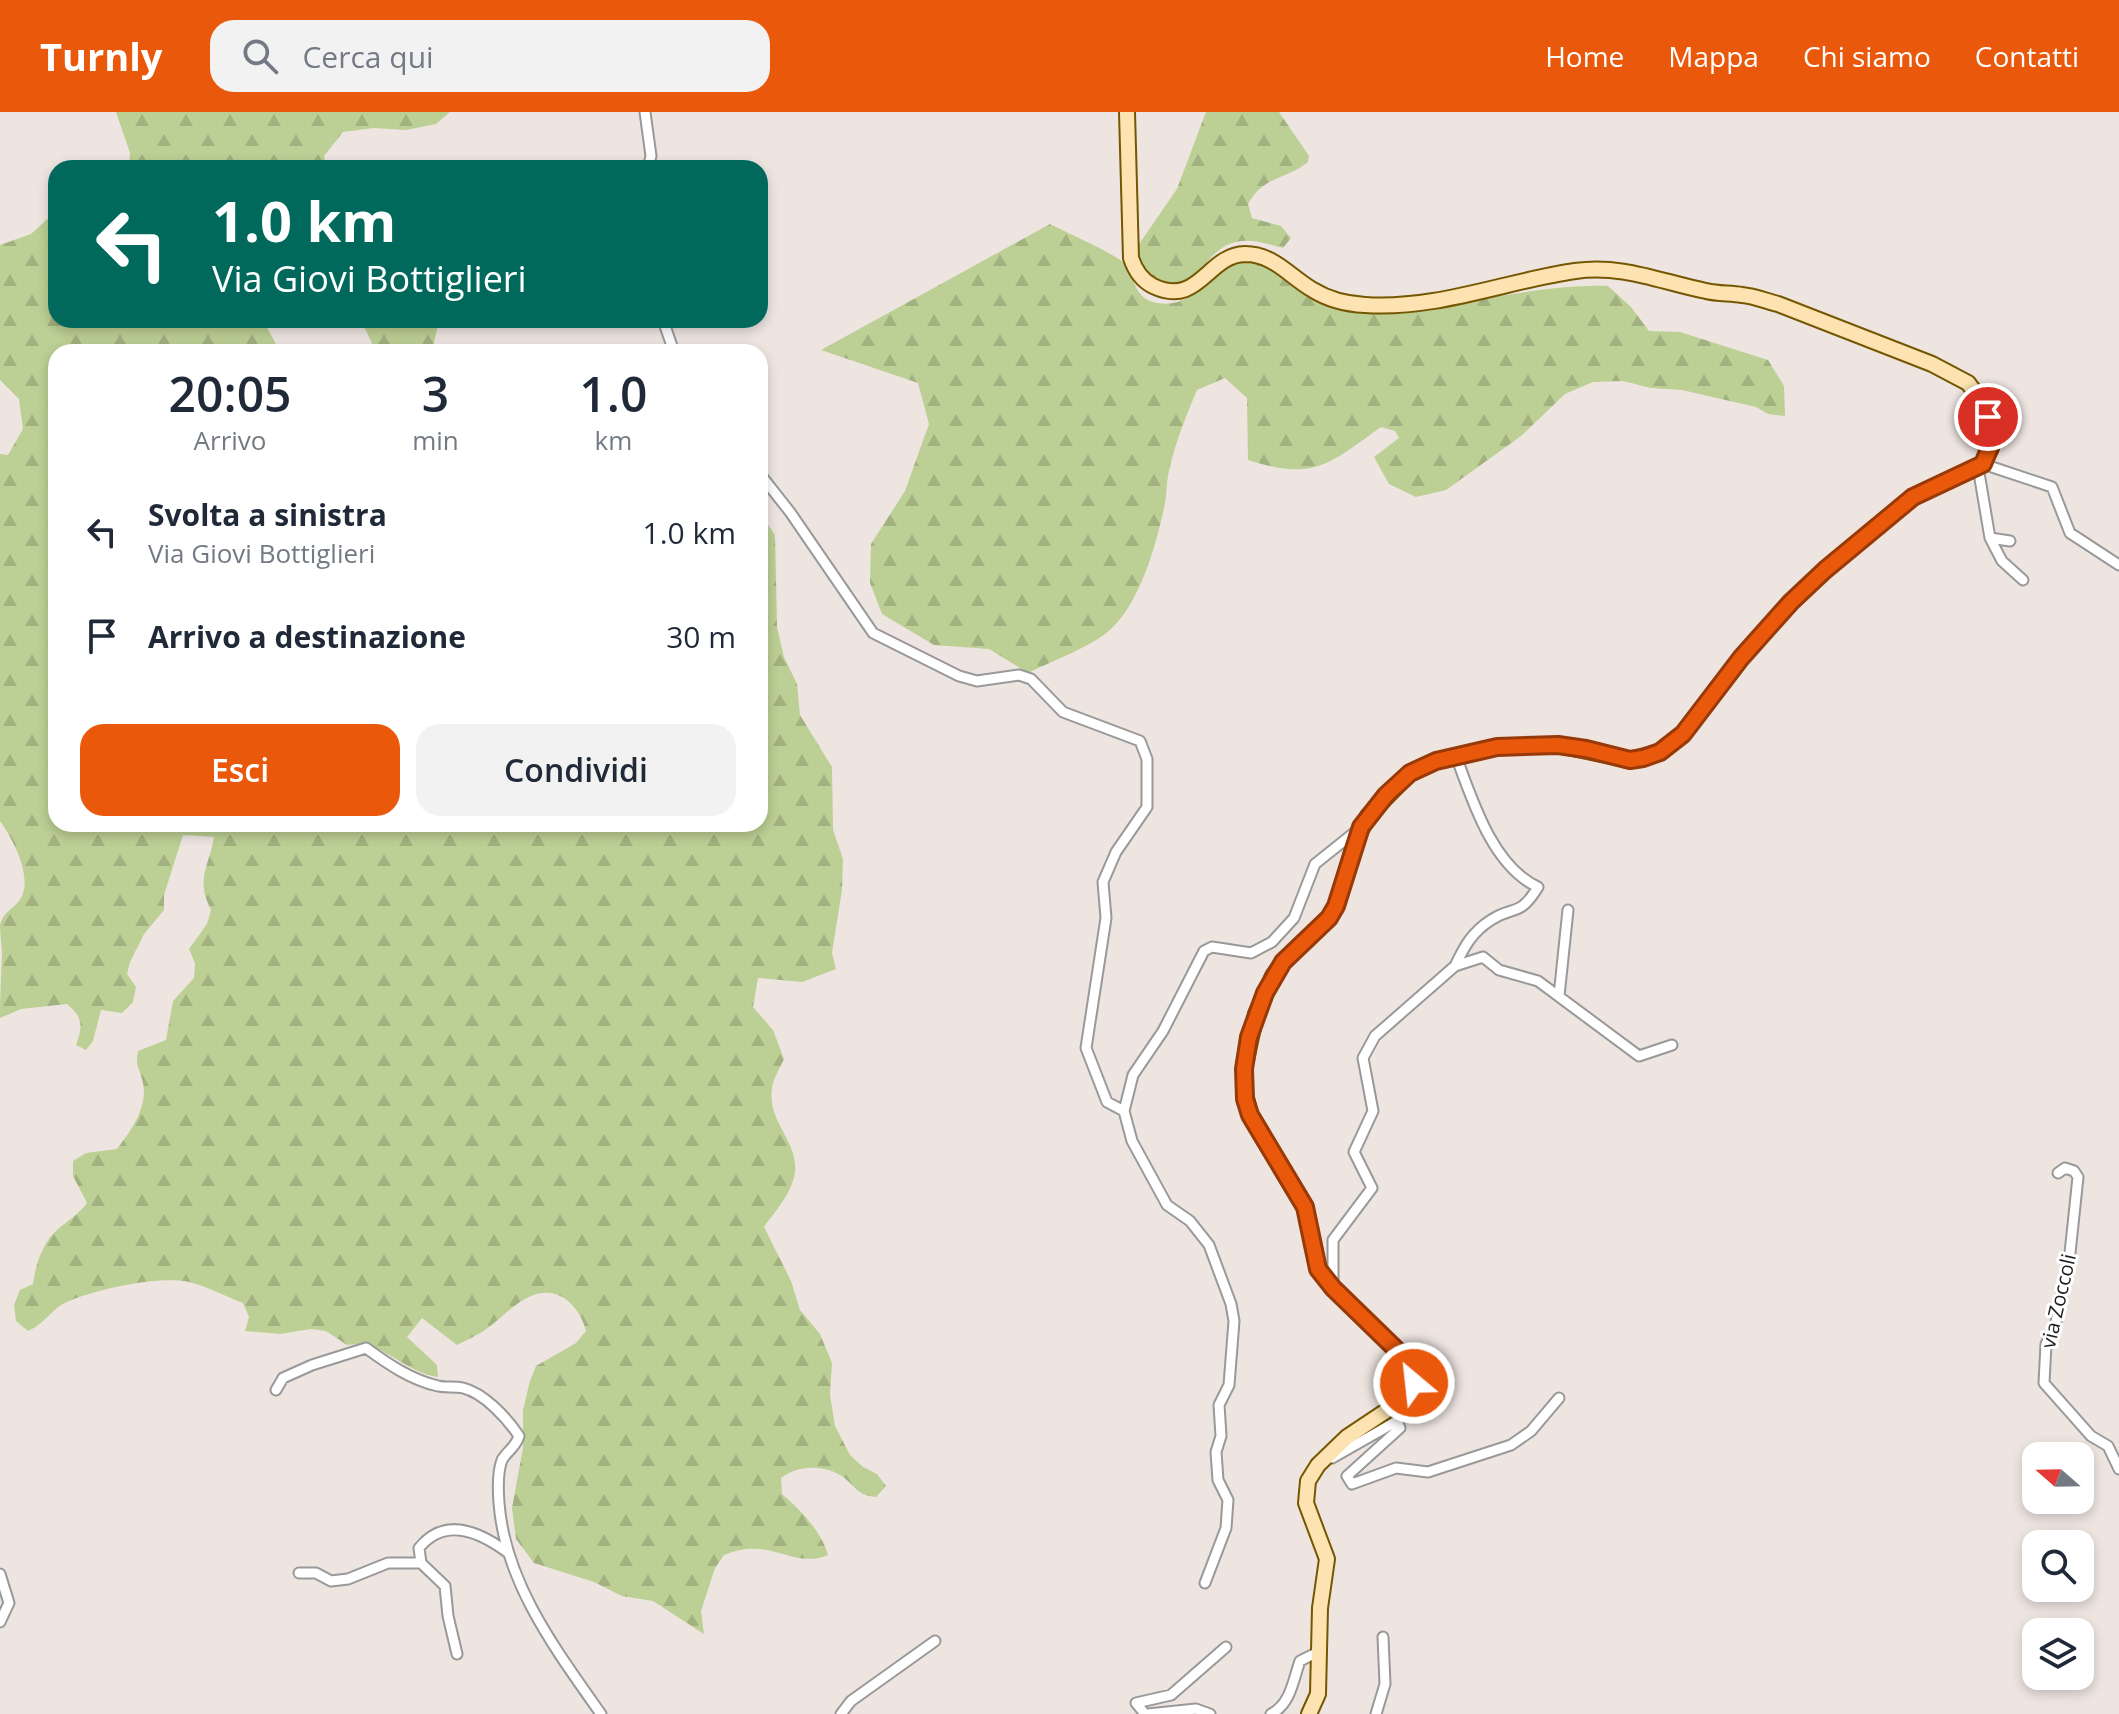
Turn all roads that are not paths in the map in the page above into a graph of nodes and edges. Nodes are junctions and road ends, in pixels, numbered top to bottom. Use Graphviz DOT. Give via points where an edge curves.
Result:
graph roads {
  1 [pos="645,112"];
  2 [pos="1127,112"];
  3 [pos="650,160"];
  4 [pos="1981,466"];
  5 [pos="768,484"];
  6 [pos="1990,538"];
  7 [pos="2010,541"];
  8 [pos="2119,565"];
  9 [pos="2023,580"];
  10 [pos="1456,756"];
  11 [pos="1361,827"];
  12 [pos="1568,910"];
  13 [pos="1455,966"];
  14 [pos="1559,996"];
  15 [pos="1672,1045"];
  16 [pos="1124,1111"];
  17 [pos="2058,1173"];
  18 [pos="1333,1288"];
  19 [pos="276,1390"];
  20 [pos="1559,1398"];
  21 [pos="1318,1465"];
  22 [pos="2119,1469"];
  23 [pos="507,1552"];
  24 [pos="421,1563"];
  25 [pos="299,1573"];
  26 [pos="0,1574"];
  27 [pos="1205,1583"];
  28 [pos="0,1622"];
  29 [pos="1383,1637"];
  30 [pos="935,1641"];
  31 [pos="1226,1647"];
  32 [pos="1318,1652"];
  33 [pos="457,1654"];
  34 [pos="601,1714"];
  35 [pos="841,1714"];
  36 [pos="1146,1714"];
  37 [pos="1210,1714"];
  38 [pos="1271,1714"];
  39 [pos="1309,1714"];
  40 [pos="1376,1714"];
  1 -- 3 [label="street"];
  2 -- 4 [label="street" via="1131,258 1139,275 1158,288 1188,289 1219,264 1246,254 1278,264 1325,296 1368,305 1444,298 1577,270 1615,268 1701,290 1751,296 1956,375 1975,390 1988,417 1990,453"];
  4 -- 6 [label="street"];
  4 -- 8 [label="street" via="2052,487 2070,533"];
  4 -- 10 [label="street" via="1913,497 1825,570 1741,658 1683,734 1660,752 1630,760 1543,744"];
  5 -- 16 [label="street" via="873,633 959,676 977,681 1019,675 1031,679 1063,712 1140,741 1147,759 1147,807 1103,882 1106,918 1086,1048 1107,1102"];
  6 -- 7 [label="street"];
  6 -- 9 [label="street" via="2002,561"];
  10 -- 11 [label="street" via="1410,773"];
  10 -- 13 [label="street" via="1476,810 1505,862 1538,887 1515,912 1493,918 1469,937"];
  11 -- 16 [label="street" via="1315,864 1294,918 1272,942 1251,953 1217,947 1204,951 1163,1031 1133,1075"];
  11 -- 18 [label="street" via="1336,906 1283,962 1265,993 1244,1069 1250,1115 1305,1207 1318,1269"];
  12 -- 14 [label="street"];
  13 -- 14 [label="street" via="1483,957 1499,970 1538,981"];
  13 -- 18 [label="street" via="1375,1036 1363,1058 1373,1111 1354,1152 1372,1188 1333,1240"];
  14 -- 15 [label="street" via="1639,1056"];
  16 -- 27 [label="street" via="1132,1141 1167,1205 1190,1221 1209,1245 1234,1321 1216,1452 1218,1480 1228,1500 1226,1528"];
  17 -- 22 [label="street, via Zoccoli" via="2065,1168 2078,1177 2070,1253 2055,1327 2046,1344 2044,1383 2091,1436 2108,1446"];
  18 -- 21 [label="street" via="1405,1358 1414,1383 1404,1399 1347,1437"];
  19 -- 23 [label="street" via="283,1378 366,1348 400,1372 438,1387 464,1388 489,1403 519,1436 503,1459 497,1487"];
  20 -- 21 [label="street" via="1511,1445 1428,1472 1396,1468 1352,1484 1347,1476 1400,1428 1397,1421"];
  21 -- 32 [label="street" via="1306,1491 1310,1518 1327,1559"];
  23 -- 24 [label="street" via="459,1528 427,1538 419,1548"];
  23 -- 34 [label="street" via="556,1649"];
  24 -- 25 [label="street" via="388,1563 331,1581 316,1573"];
  24 -- 33 [label="street" via="445,1586"];
  26 -- 28 [label="street" via="9,1603"];
  29 -- 40 [label="street" via="1385,1684"];
  30 -- 35 [label="street" via="851,1701"];
  31 -- 36 [label="street" via="1171,1695 1136,1703"];
  32 -- 38 [label="street" via="1300,1661 1290,1695"];
  32 -- 39 [label="street" via="1318,1694"];
  36 -- 37 [label="street" via="1196,1709"];
}
